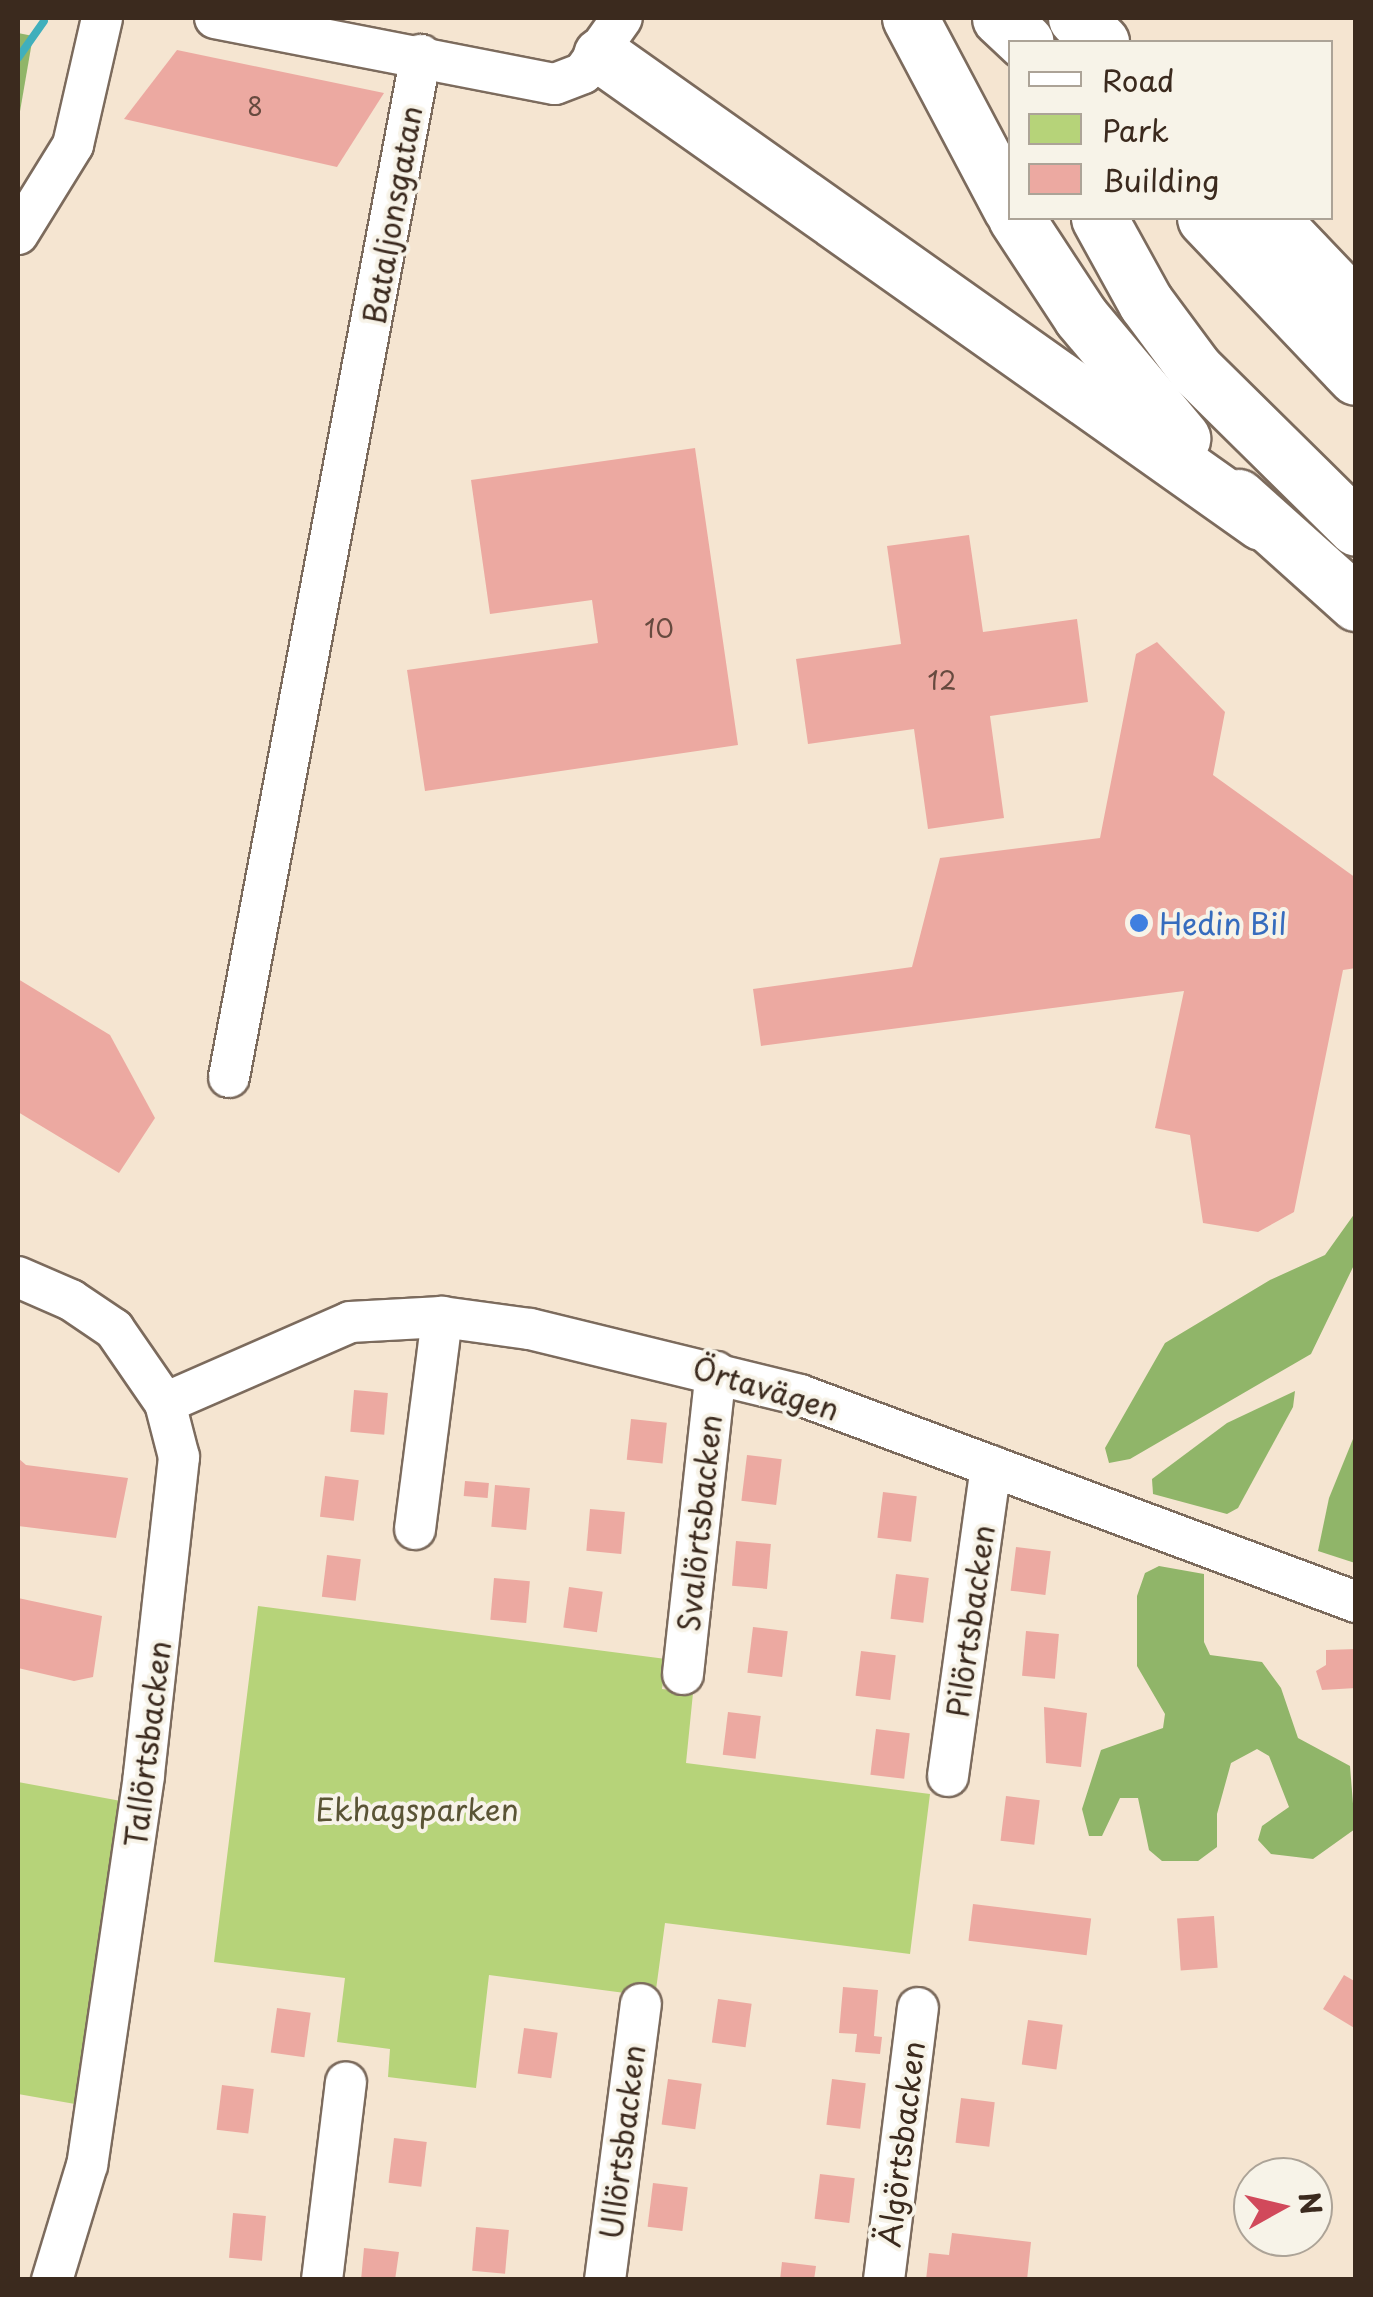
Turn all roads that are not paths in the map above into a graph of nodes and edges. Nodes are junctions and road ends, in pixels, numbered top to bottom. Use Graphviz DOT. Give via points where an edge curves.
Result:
graph roads {
  1 [pos="102,18"];
  2 [pos="215,18"];
  3 [pos="910,18"];
  4 [pos="1000,18"];
  5 [pos="1076,18"];
  6 [pos="611,36"];
  7 [pos="1024,40"];
  8 [pos="1099,40"];
  9 [pos="421,55"];
  10 [pos="1008,204"];
  11 [pos="1017,220"];
  12 [pos="1207,220"];
  13 [pos="1272,220"];
  14 [pos="18,234"];
  15 [pos="1111,241"];
  16 [pos="1356,308"];
  17 [pos="1356,377"];
  18 [pos="1260,522"];
  19 [pos="1356,528"];
  20 [pos="1356,603"];
  21 [pos="229,1078"];
  22 [pos="18,1277"];
  23 [pos="442,1317"];
  24 [pos="716,1372"];
  25 [pos="165,1403"];
  26 [pos="991,1466"];
  27 [pos="416,1529"];
  28 [pos="1356,1602"];
  29 [pos="682,1674"];
  30 [pos="948,1776"];
  31 [pos="641,2004"];
  32 [pos="918,2008"];
  33 [pos="346,2082"];
  34 [pos="52,2280"];
  35 [pos="322,2280"];
  36 [pos="605,2280"];
  37 [pos="884,2280"];
  1 -- 14 [label="street" via="73,145"];
  2 -- 9 [label="street"];
  3 -- 10 [label="highway"];
  4 -- 7 [label="highway"];
  5 -- 8 [label="highway"];
  6 -- 9 [label="street" via="583,73 555,84"];
  6 -- 18 [label="highway"];
  9 -- 21 [label="street, Bataljonsgatan"];
  11 -- 18 [label="highway" via="1109,354"];
  12 -- 17 [label="highway"];
  13 -- 16 [label="highway"];
  15 -- 19 [label="highway" via="1224,404"];
  18 -- 20 [label="highway"];
  22 -- 25 [label="street, Tallörtsbacken" via="71,1300 114,1330"];
  23 -- 24 [label="street, Örtavägen" via="615,1346"];
  23 -- 25 [label="street, Örtavägen" via="350,1322"];
  23 -- 27 [label="street"];
  24 -- 26 [label="street, Örtavägen" via="800,1395"];
  24 -- 29 [label="street, Svalörtsbacken"];
  25 -- 34 [label="street, Tallörtsbacken" via="179,1481 144,1776 87,2165"];
  26 -- 28 [label="street, Örtavägen"];
  26 -- 30 [label="street, Pilörtsbacken"];
  31 -- 36 [label="street, Ullörtsbacken"];
  32 -- 37 [label="street, Älgörtsbacken"];
  33 -- 35 [label="street"];
}
